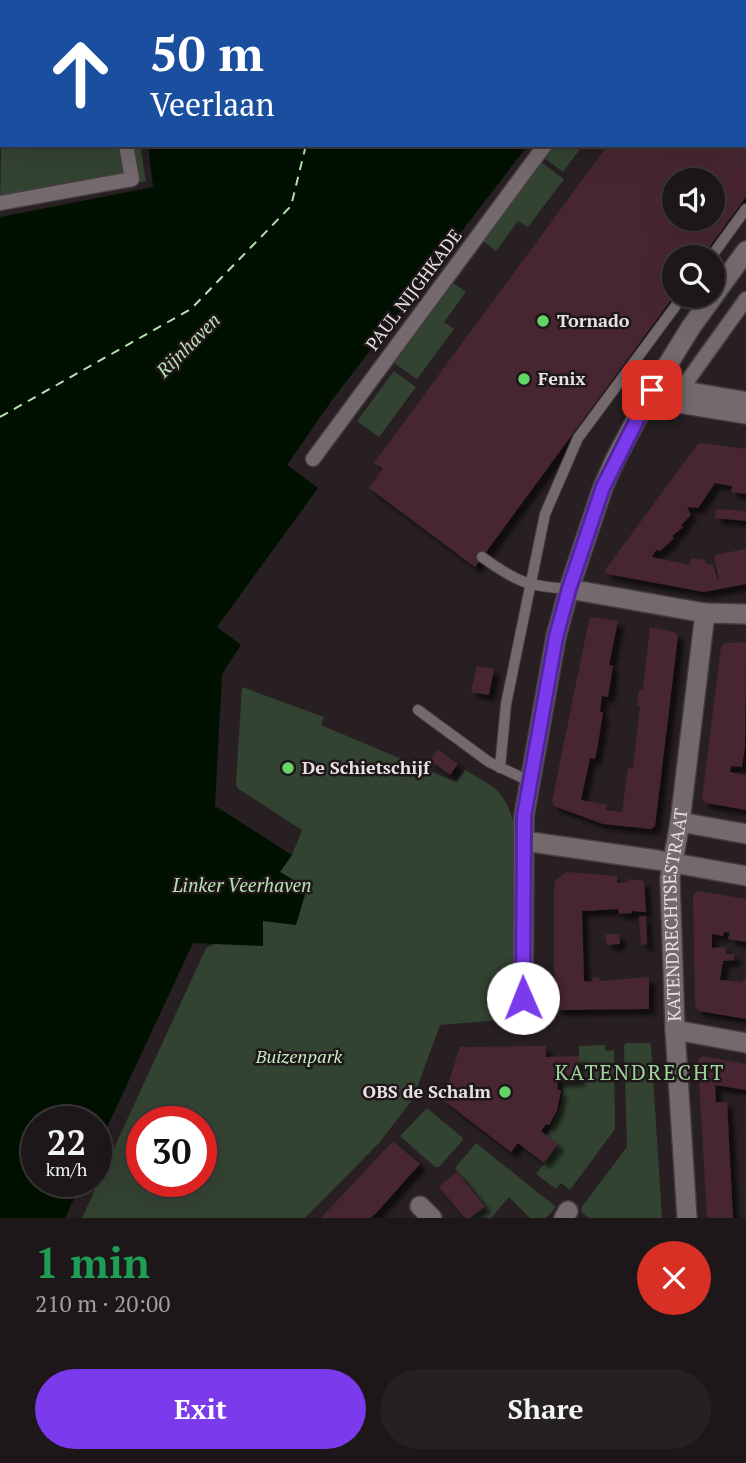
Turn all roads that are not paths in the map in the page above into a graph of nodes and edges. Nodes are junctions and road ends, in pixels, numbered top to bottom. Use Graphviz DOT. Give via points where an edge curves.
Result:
graph roads {
  1 [pos="126,147"];
  2 [pos="544,147"];
  3 [pos="0,203"];
  4 [pos="746,209"];
  5 [pos="720,245"];
  6 [pos="746,251"];
  7 [pos="746,299"];
  8 [pos="674,308"];
  9 [pos="652,390"];
  10 [pos="746,399"];
  11 [pos="746,414"];
  12 [pos="313,458"];
  13 [pos="482,557"];
  14 [pos="532,586"];
  15 [pos="569,589"];
  16 [pos="705,613"];
  17 [pos="746,614"];
  18 [pos="418,710"];
  19 [pos="500,768"];
  20 [pos="529,781"];
  21 [pos="680,822"];
  22 [pos="746,834"];
  23 [pos="524,841"];
  24 [pos="672,862"];
  25 [pos="746,876"];
  26 [pos="523,998"];
  27 [pos="675,1030"];
  28 [pos="746,1043"];
  29 [pos="687,1218"];
  1 -- 3 [label="street" via="132,179"];
  2 -- 12 [label="street, PAUL NIJGHKADE"];
  4 -- 5 [label="lane"];
  6 -- 9 [label="street"];
  7 -- 10 [label="street" via="682,387"];
  8 -- 14 [label="lane" via="573,448 542,521"];
  9 -- 11 [label="street" via="672,402"];
  9 -- 15 [label="street" via="603,487"];
  13 -- 14 [label="lane"];
  14 -- 15 [label="lane"];
  14 -- 19 [label="lane" via="506,704"];
  15 -- 16 [label="street"];
  15 -- 20 [label="street"];
  16 -- 17 [label="street"];
  16 -- 21 [label="street, KATENDRECHTSESTRAAT"];
  18 -- 19 [label="lane"];
  19 -- 20 [label="lane"];
  20 -- 23 [label="street"];
  21 -- 22 [label="street"];
  21 -- 24 [label="street, KATENDRECHTSESTRAAT"];
  23 -- 24 [label="street"];
  23 -- 26 [label="street"];
  24 -- 25 [label="street"];
  24 -- 27 [label="street, KATENDRECHTSESTRAAT"];
  27 -- 28 [label="street"];
  27 -- 29 [label="street, KATENDRECHTSESTRAAT"];
}
